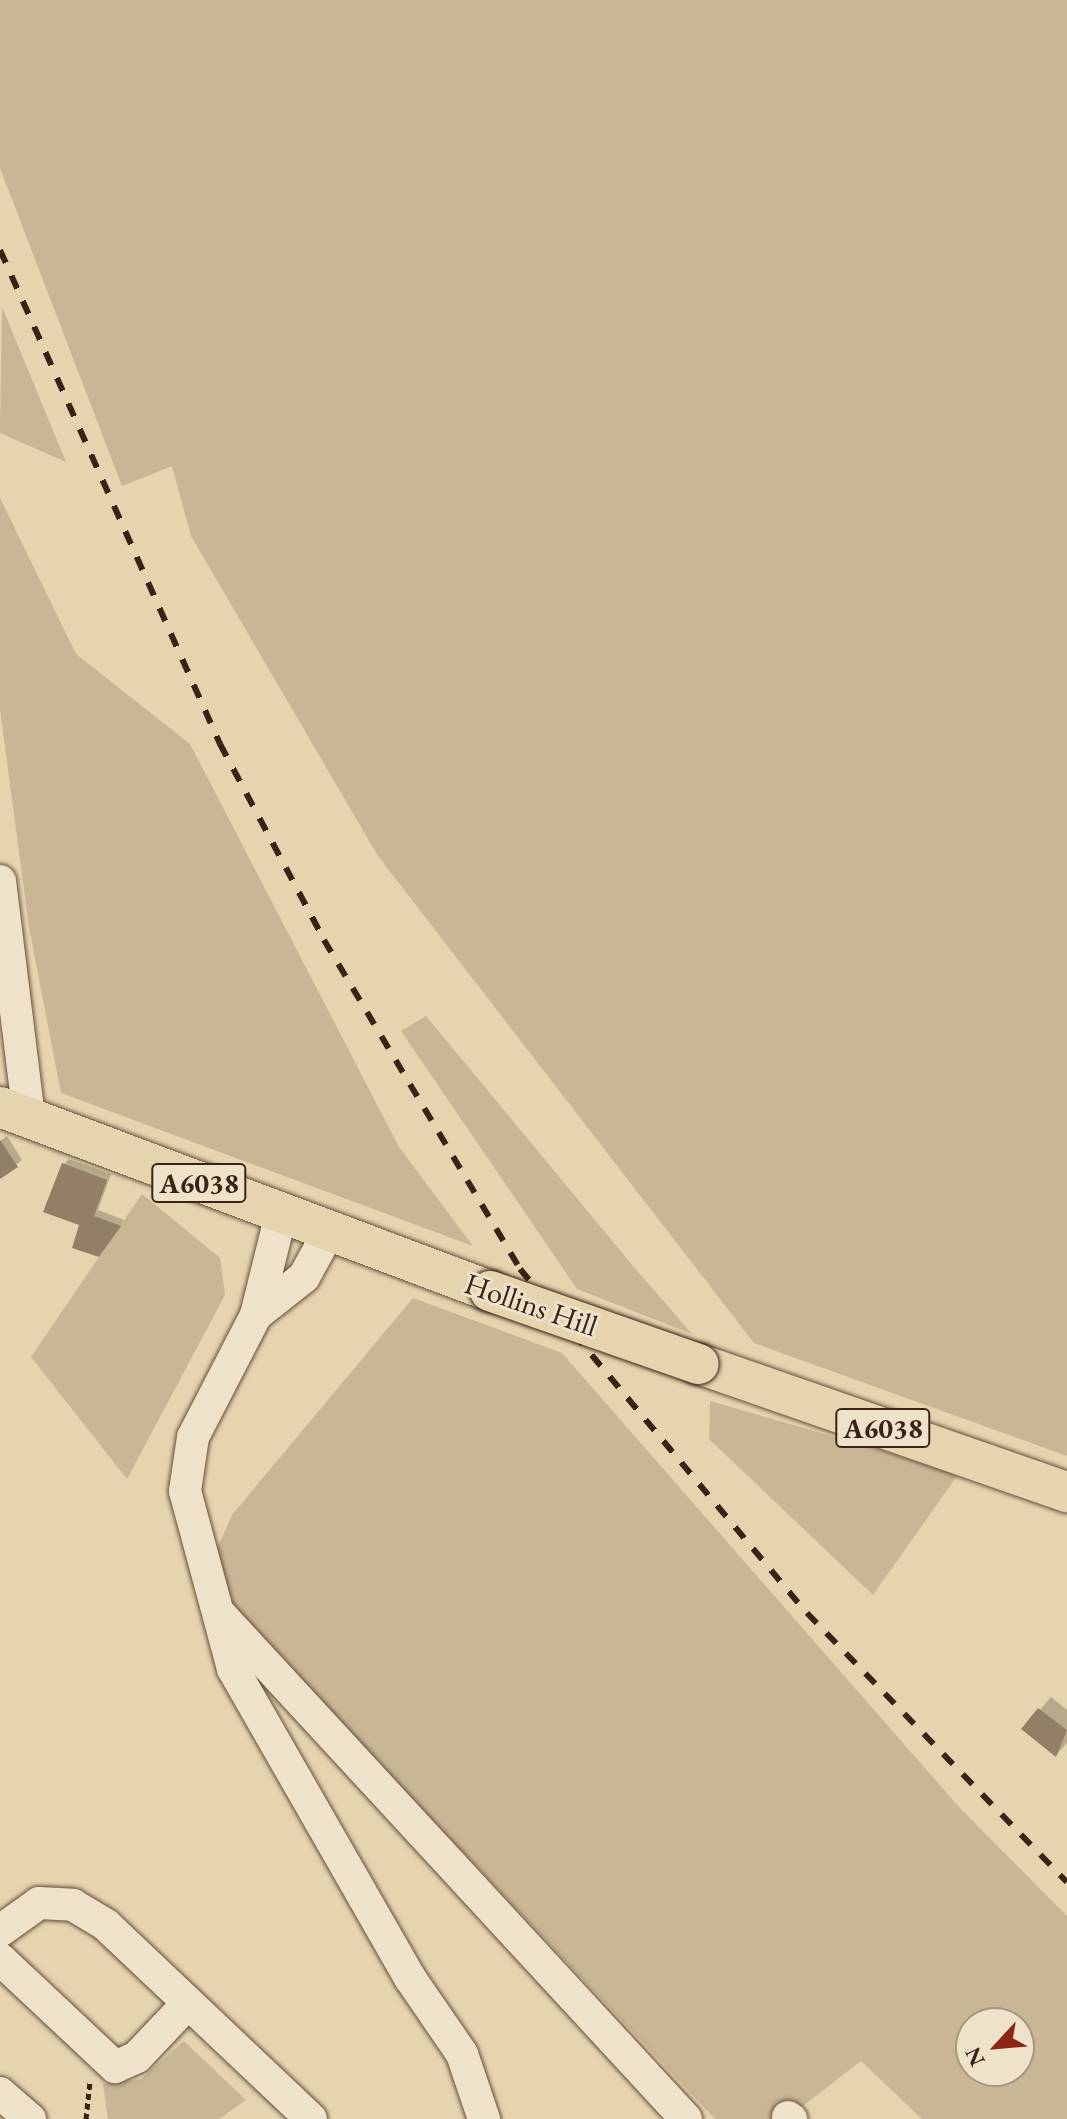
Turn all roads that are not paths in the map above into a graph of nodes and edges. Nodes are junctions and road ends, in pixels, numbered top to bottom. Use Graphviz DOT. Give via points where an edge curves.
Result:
graph roads {
  1 [pos="0,881"];
  2 [pos="14,1112"];
  3 [pos="281,1214"];
  4 [pos="328,1233"];
  5 [pos="256,1315"];
  6 [pos="1067,1492"];
  7 [pos="218,1612"];
  8 [pos="0,1937"];
  9 [pos="188,2003"];
  10 [pos="0,2093"];
  11 [pos="30,2119"];
  12 [pos="311,2119"];
  13 [pos="484,2119"];
  14 [pos="686,2119"];
  1 -- 2 [label="street"];
  2 -- 3 [label="main road, Hollins Hill / A6038"];
  3 -- 4 [label="main road, Hollins Hill / A6038"];
  3 -- 5 [label="street"];
  4 -- 5 [label="street" via="304,1277"];
  4 -- 6 [label="main road, Hollins Hill / A6038, bridge"];
  5 -- 7 [label="street" via="193,1437 185,1491"];
  7 -- 13 [label="street" via="233,1669 410,1978 462,2054"];
  7 -- 14 [label="street"];
  8 -- 9 [label="street" via="39,1903 73,1905 106,1925"];
  8 -- 9 [label="street" via="115,2067 137,2057"];
  9 -- 12 [label="street"];
  10 -- 11 [label="street"];
}
